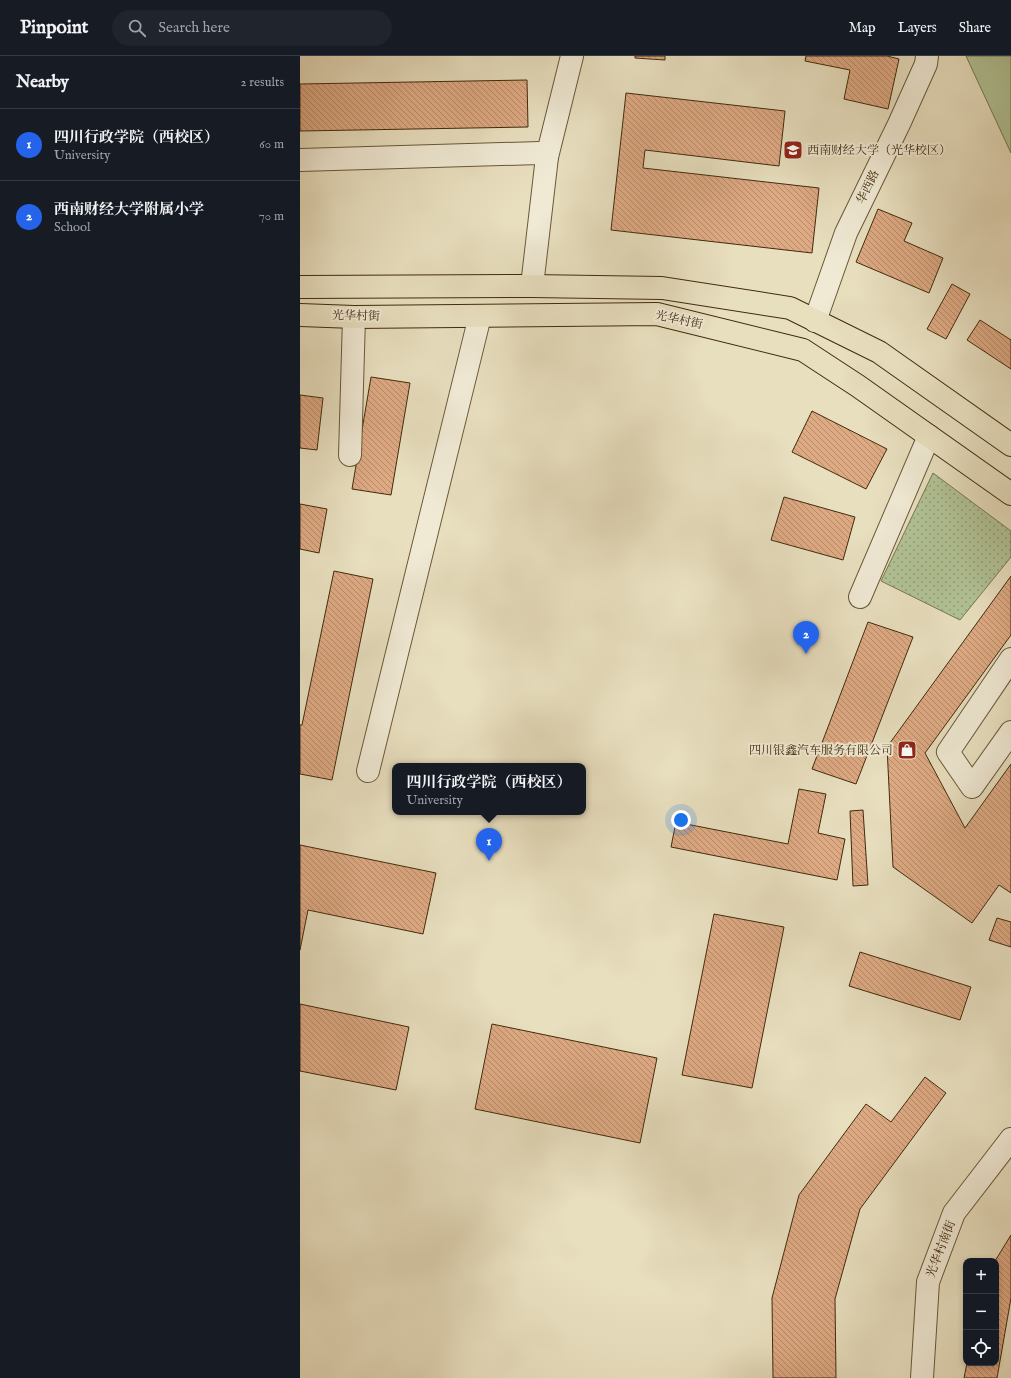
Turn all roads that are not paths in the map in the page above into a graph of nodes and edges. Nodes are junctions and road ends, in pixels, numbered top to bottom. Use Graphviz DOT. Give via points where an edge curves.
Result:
graph roads {
  1 [pos="572,56"];
  2 [pos="927,56"];
  3 [pos="547,157"];
  4 [pos="300,160"];
  5 [pos="532,286"];
  6 [pos="300,287"];
  7 [pos="300,315"];
  8 [pos="480,316"];
  9 [pos="354,317"];
  10 [pos="815,321"];
  11 [pos="929,436"];
  12 [pos="1011,445"];
  13 [pos="350,455"];
  14 [pos="1011,494"];
  15 [pos="860,597"];
  16 [pos="1011,659"];
  17 [pos="1011,732"];
  18 [pos="368,771"];
  19 [pos="1011,1138"];
  20 [pos="922,1378"];
  1 -- 3 [label="street"];
  2 -- 10 [label="street, 华西路" via="926,64 899,124 846,233"];
  3 -- 4 [label="street" via="539,154"];
  3 -- 5 [label="street"];
  5 -- 6 [label="main road"];
  5 -- 10 [label="main road" via="662,288 790,308"];
  7 -- 9 [label="main road, 光华村街"];
  8 -- 9 [label="main road, 光华村街"];
  8 -- 11 [label="main road, 光华村街" via="657,314 803,350"];
  8 -- 18 [label="street"];
  9 -- 13 [label="street"];
  10 -- 12 [label="main road" via="879,352"];
  11 -- 14 [label="main road, 光华村街"];
  11 -- 15 [label="street"];
  16 -- 17 [label="street" via="948,752 972,787"];
  19 -- 20 [label="street, 光华村南街" via="954,1213 928,1282"];
}
